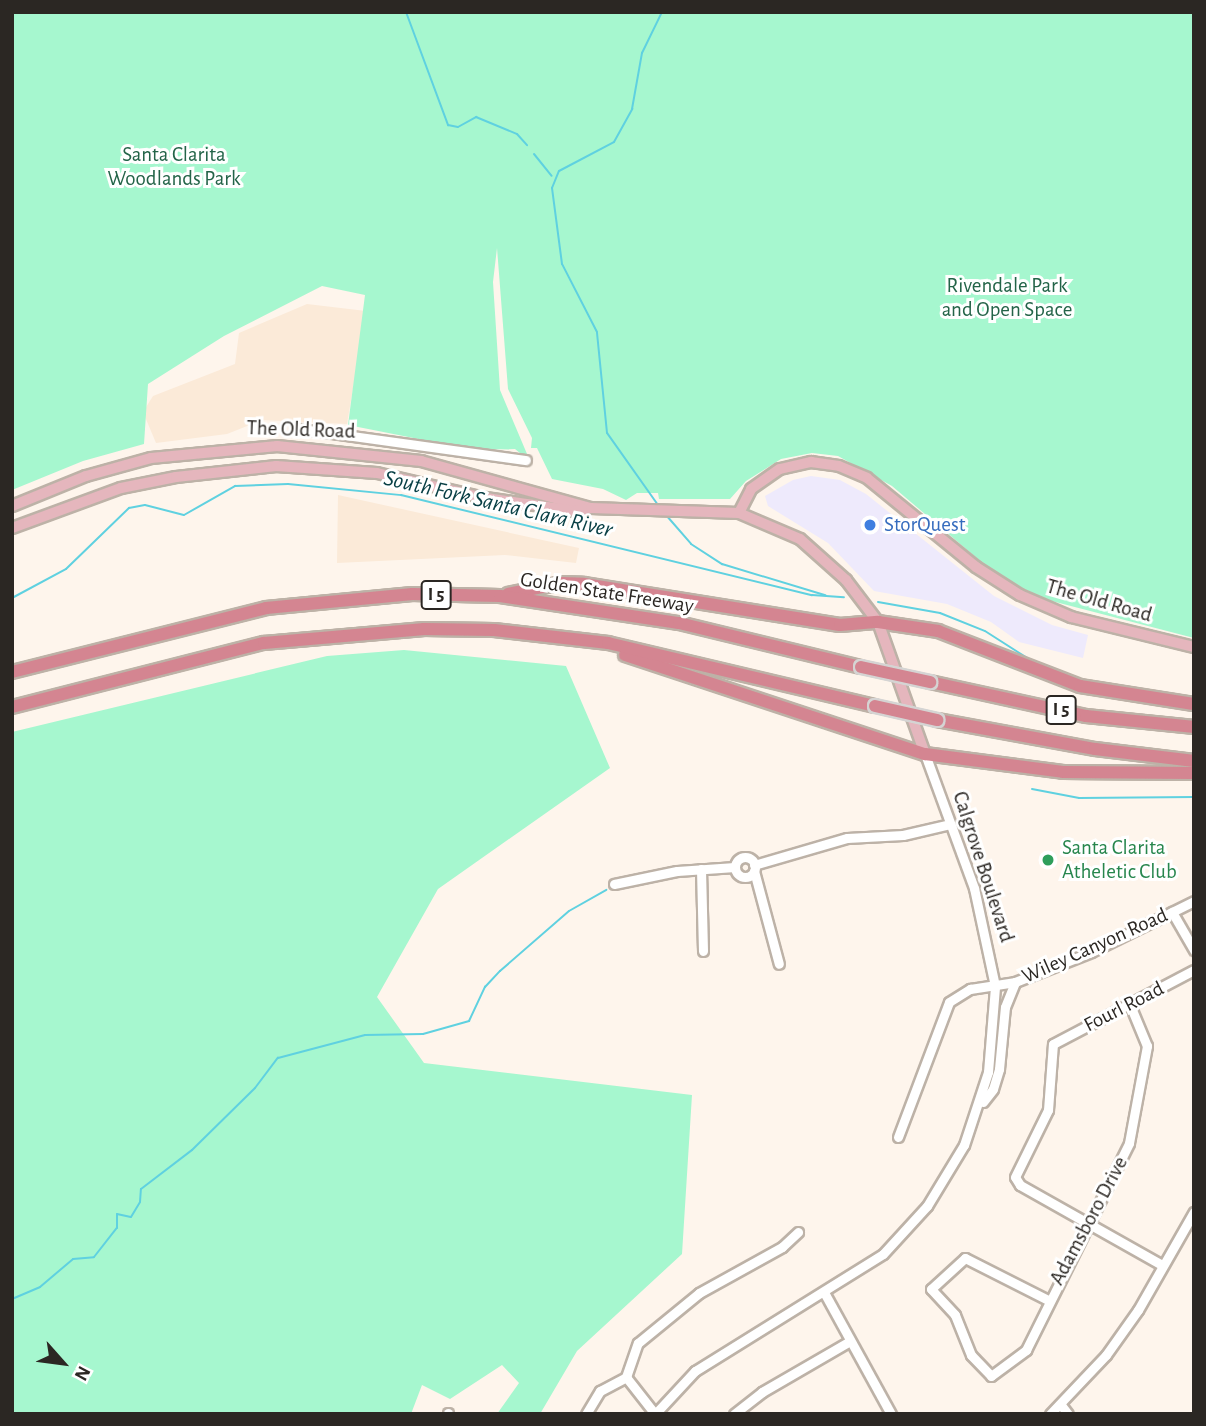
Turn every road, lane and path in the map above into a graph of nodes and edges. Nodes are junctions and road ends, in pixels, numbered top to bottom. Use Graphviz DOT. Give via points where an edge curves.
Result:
graph roads {
  1 [pos="302,429"];
  2 [pos="526,460"];
  3 [pos="12,506"];
  4 [pos="592,508"];
  5 [pos="739,513"];
  6 [pos="12,528"];
  7 [pos="500,596"];
  8 [pos="878,622"];
  9 [pos="585,640"];
  10 [pos="1194,647"];
  11 [pos="12,672"];
  12 [pos="1194,704"];
  13 [pos="12,707"];
  14 [pos="1194,727"];
  15 [pos="925,754"];
  16 [pos="1194,761"];
  17 [pos="1194,773"];
  18 [pos="950,824"];
  19 [pos="735,867"];
  20 [pos="754,868"];
  21 [pos="701,869"];
  22 [pos="614,884"];
  23 [pos="1194,901"];
  24 [pos="1172,912"];
  25 [pos="1194,950"];
  26 [pos="703,951"];
  27 [pos="779,964"];
  28 [pos="1194,970"];
  29 [pos="1015,982"];
  30 [pos="995,986"];
  31 [pos="1130,1005"];
  32 [pos="979,1106"];
  33 [pos="898,1137"];
  34 [pos="1194,1212"];
  35 [pos="1089,1222"];
  36 [pos="799,1233"];
  37 [pos="1162,1265"];
  38 [pos="825,1294"];
  39 [pos="1048,1300"];
  40 [pos="849,1340"];
  41 [pos="626,1377"];
  42 [pos="1060,1405"];
  43 [pos="586,1414"];
  44 [pos="655,1414"];
  45 [pos="734,1414"];
  46 [pos="891,1414"];
  47 [pos="1050,1414"];
  48 [pos="1068,1414"];
  1 -- 2 [label="street"];
  3 -- 4 [label="main road, The Old Road" via="86,476 151,458 277,446 396,456"];
  4 -- 5 [label="main road"];
  4 -- 6 [label="main road, The Old Road" via="575,511 525,505 377,473 255,467 121,488"];
  5 -- 8 [label="main road, Calgrove Boulevard" via="784,530 817,552"];
  5 -- 10 [label="main road, The Old Road" via="747,494 780,470 811,463 839,466 867,478 976,567 1020,595 1070,617"];
  7 -- 8 [label="highway" via="561,583 584,584 840,625"];
  7 -- 11 [label="highway, Golden State Freeway / I 5" via="412,594 266,608"];
  7 -- 14 [label="highway, Golden State Freeway / I 5, bridge" via="679,623 1086,716"];
  8 -- 12 [label="highway" via="954,634 1080,686"];
  8 -- 15 [label="main road, Calgrove Boulevard"];
  9 -- 13 [label="highway, I 5" via="494,630 334,634 264,643"];
  9 -- 15 [label="highway" via="687,678"];
  9 -- 16 [label="highway, I 5, bridge" via="937,720 1095,749"];
  15 -- 17 [label="highway" via="1063,772"];
  15 -- 18 [label="street, Calgrove Boulevard"];
  18 -- 20 [label="street" via="903,835 847,838"];
  18 -- 30 [label="street, Calgrove Boulevard" via="980,909"];
  19 -- 20 [label="street" via="741,876"];
  19 -- 20 [label="street" via="744,857"];
  19 -- 21 [label="street"];
  20 -- 27 [label="street"];
  21 -- 22 [label="street"];
  21 -- 26 [label="street"];
  23 -- 24 [label="street, Wiley Canyon Road"];
  24 -- 25 [label="street"];
  24 -- 29 [label="street, Wiley Canyon Road" via="1102,948"];
  28 -- 31 [label="street, Fourl Road"];
  29 -- 30 [label="street, Wiley Canyon Road"];
  29 -- 32 [label="street" via="1004,1007 993,1089"];
  30 -- 32 [label="street, Calgrove Boulevard" via="992,1045"];
  30 -- 33 [label="street, Wiley Canyon Road" via="970,989 949,1002"];
  31 -- 35 [label="street, Adamsboro Drive" via="1147,1046 1136,1111 1121,1165"];
  31 -- 35 [label="street, Fourl Road" via="1053,1044 1048,1110 1015,1177 1020,1185"];
  32 -- 38 [label="street, Calgrove Boulevard" via="964,1145 927,1206 884,1254"];
  34 -- 37 [label="street"];
  35 -- 37 [label="street"];
  35 -- 39 [label="street, Adamsboro Drive"];
  36 -- 41 [label="street" via="673,1312 638,1343"];
  37 -- 42 [label="street" via="1114,1343"];
  38 -- 40 [label="street"];
  38 -- 44 [label="street, Calgrove Boulevard" via="695,1371"];
  39 -- 39 [label="street, Adamsboro Drive" via="965,1258 931,1289 955,1315 971,1355 991,1377 1026,1350 1040,1328"];
  40 -- 45 [label="street"];
  40 -- 46 [label="street"];
  41 -- 43 [label="street" via="600,1391"];
  41 -- 44 [label="street"];
  42 -- 47 [label="street"];
  42 -- 48 [label="street"];
}
